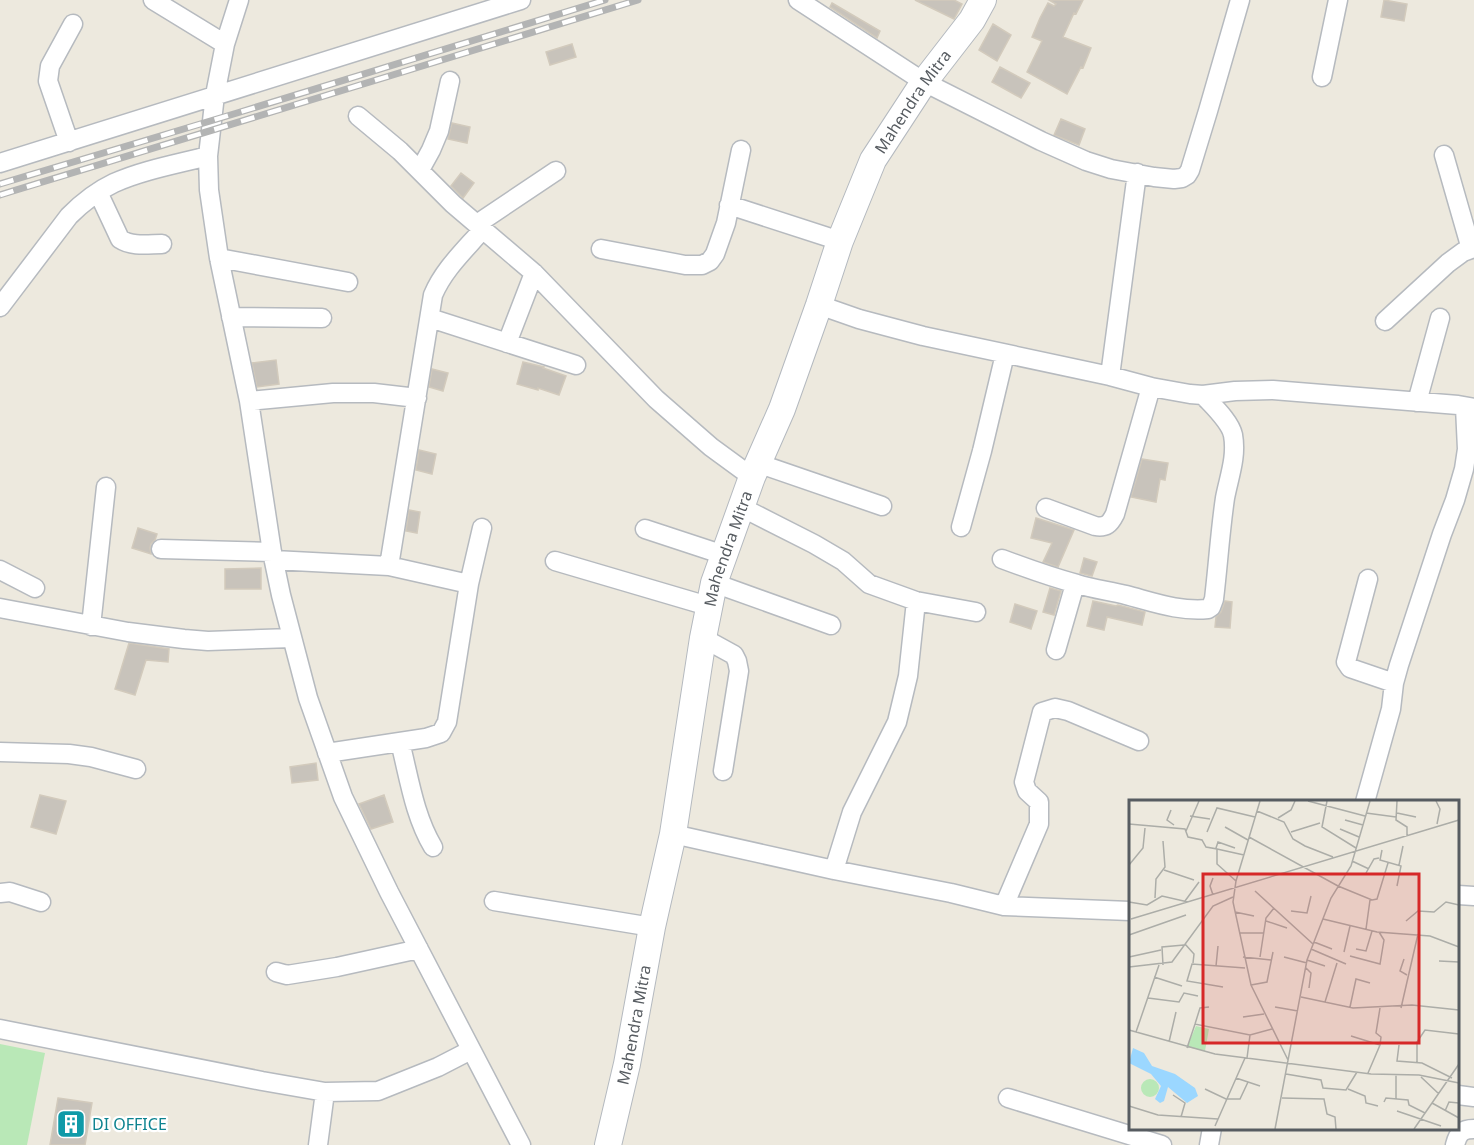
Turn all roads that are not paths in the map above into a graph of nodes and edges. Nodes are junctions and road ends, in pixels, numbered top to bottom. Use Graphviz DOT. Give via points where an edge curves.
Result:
graph roads {
  1 [pos="153,0"];
  2 [pos="239,0"];
  3 [pos="521,0"];
  4 [pos="798,0"];
  5 [pos="982,0"];
  6 [pos="1240,0"];
  7 [pos="1338,0"];
  8 [pos="73,24"];
  9 [pos="225,44"];
  10 [pos="1322,77"];
  11 [pos="450,81"];
  12 [pos="924,82"];
  13 [pos="215,95"];
  14 [pos="358,116"];
  15 [pos="69,142"];
  16 [pos="741,150"];
  17 [pos="1444,155"];
  18 [pos="208,156"];
  19 [pos="0,163"];
  20 [pos="420,170"];
  21 [pos="556,171"];
  22 [pos="1137,173"];
  23 [pos="98,192"];
  24 [pos="729,206"];
  25 [pos="480,227"];
  26 [pos="840,241"];
  27 [pos="162,244"];
  28 [pos="1472,248"];
  29 [pos="601,249"];
  30 [pos="219,258"];
  31 [pos="534,273"];
  32 [pos="348,282"];
  33 [pos="819,305"];
  34 [pos="0,307"];
  35 [pos="231,317"];
  36 [pos="322,318"];
  37 [pos="430,318"];
  38 [pos="1440,318"];
  39 [pos="1385,321"];
  40 [pos="507,343"];
  41 [pos="1005,354"];
  42 [pos="576,365"];
  43 [pos="1110,376"];
  44 [pos="1151,387"];
  45 [pos="1203,395"];
  46 [pos="417,398"];
  47 [pos="249,401"];
  48 [pos="1417,402"];
  49 [pos="1470,407"];
  50 [pos="755,470"];
  51 [pos="106,487"];
  52 [pos="741,507"];
  53 [pos="882,507"];
  54 [pos="1046,508"];
  55 [pos="961,527"];
  56 [pos="482,528"];
  57 [pos="645,529"];
  58 [pos="161,549"];
  59 [pos="724,555"];
  60 [pos="273,556"];
  61 [pos="1002,560"];
  62 [pos="555,561"];
  63 [pos="389,566"];
  64 [pos="0,570"];
  65 [pos="1368,579"];
  66 [pos="469,584"];
  67 [pos="1075,584"];
  68 [pos="35,588"];
  69 [pos="711,594"];
  70 [pos="916,601"];
  71 [pos="0,608"];
  72 [pos="976,612"];
  73 [pos="831,625"];
  74 [pos="91,626"];
  75 [pos="292,638"];
  76 [pos="703,638"];
  77 [pos="1056,650"];
  78 [pos="1394,683"];
  79 [pos="1139,741"];
  80 [pos="400,742"];
  81 [pos="0,752"];
  82 [pos="327,753"];
  83 [pos="136,769"];
  84 [pos="723,771"];
  85 [pos="1365,800"];
  86 [pos="673,834"];
  87 [pos="433,847"];
  88 [pos="834,870"];
  89 [pos="0,893"];
  90 [pos="1459,895"];
  91 [pos="1474,896"];
  92 [pos="494,901"];
  93 [pos="41,902"];
  94 [pos="1004,906"];
  95 [pos="1129,911"];
  96 [pos="652,927"];
  97 [pos="419,949"];
  98 [pos="276,972"];
  99 [pos="0,1029"];
  100 [pos="471,1050"];
  101 [pos="326,1092"];
  102 [pos="1459,1095"];
  103 [pos="1474,1096"];
  104 [pos="1008,1098"];
  105 [pos="1474,1129"];
  106 [pos="1212,1130"];
  107 [pos="318,1145"];
  108 [pos="521,1145"];
  109 [pos="608,1145"];
  110 [pos="1162,1145"];
  111 [pos="1209,1145"];
  112 [pos="1455,1145"];
  1 -- 9 [label="street"];
  2 -- 9 [label="street"];
  3 -- 13 [label="street"];
  4 -- 12 [label="street"];
  5 -- 12 [label="main road, Mahendra Mitra" via="972,20"];
  6 -- 22 [label="street" via="1190,170 1182,178 1174,179"];
  7 -- 10 [label="street"];
  8 -- 15 [label="street" via="50,66 48,81"];
  9 -- 13 [label="street"];
  11 -- 20 [label="street" via="439,131"];
  12 -- 22 [label="street" via="1086,161"];
  12 -- 26 [label="main road, Mahendra Mitra" via="873,160"];
  13 -- 15 [label="street"];
  13 -- 18 [label="street"];
  14 -- 20 [label="street"];
  15 -- 19 [label="street"];
  16 -- 24 [label="street"];
  17 -- 28 [label="street"];
  18 -- 23 [label="street" via="114,183"];
  18 -- 30 [label="street"];
  20 -- 25 [label="street"];
  21 -- 25 [label="street"];
  22 -- 43 [label="street"];
  23 -- 27 [label="street" via="120,239"];
  23 -- 34 [label="street" via="69,216"];
  24 -- 26 [label="street"];
  24 -- 29 [label="street" via="715,254 702,265"];
  25 -- 31 [label="street"];
  25 -- 37 [label="street" via="439,282"];
  26 -- 33 [label="main road, Mahendra Mitra"];
  28 -- 39 [label="street" via="1448,263"];
  30 -- 32 [label="street"];
  30 -- 35 [label="street"];
  31 -- 40 [label="street"];
  31 -- 50 [label="street" via="656,399 711,447"];
  33 -- 41 [label="street" via="893,329"];
  33 -- 50 [label="main road, Mahendra Mitra" via="782,409"];
  35 -- 36 [label="street"];
  35 -- 47 [label="street"];
  37 -- 40 [label="street"];
  37 -- 46 [label="street"];
  38 -- 48 [label="street"];
  40 -- 42 [label="street"];
  41 -- 43 [label="street"];
  41 -- 55 [label="street"];
  43 -- 44 [label="street"];
  44 -- 45 [label="street"];
  44 -- 54 [label="street" via="1110,523 1095,526"];
  45 -- 48 [label="street" via="1273,390"];
  45 -- 67 [label="street" via="1233,433 1234,445 1211,607 1202,610 1165,606"];
  46 -- 47 [label="street" via="333,393"];
  46 -- 63 [label="street"];
  47 -- 60 [label="street"];
  48 -- 49 [label="street"];
  49 -- 78 [label="street" via="1464,469"];
  50 -- 52 [label="main road, Mahendra Mitra"];
  50 -- 53 [label="street"];
  51 -- 74 [label="street"];
  52 -- 59 [label="main road, Mahendra Mitra"];
  52 -- 70 [label="street" via="814,543 869,584"];
  56 -- 66 [label="street"];
  57 -- 59 [label="street"];
  58 -- 60 [label="street"];
  59 -- 69 [label="main road, Mahendra Mitra"];
  60 -- 63 [label="street"];
  60 -- 75 [label="street"];
  61 -- 67 [label="street"];
  62 -- 69 [label="street"];
  63 -- 66 [label="street"];
  64 -- 68 [label="street"];
  65 -- 78 [label="street" via="1346,662 1350,668"];
  66 -- 80 [label="street" via="447,722 441,733"];
  67 -- 77 [label="street"];
  69 -- 73 [label="street"];
  69 -- 76 [label="main road, Mahendra Mitra"];
  70 -- 72 [label="street"];
  70 -- 88 [label="street" via="908,676 897,722 852,812"];
  71 -- 74 [label="street"];
  74 -- 75 [label="street" via="208,641"];
  75 -- 82 [label="street"];
  76 -- 84 [label="street" via="734,655 739,670"];
  76 -- 86 [label="main road, Mahendra Mitra"];
  78 -- 85 [label="street" via="1391,709"];
  79 -- 94 [label="street" via="1068,711 1055,708 1042,712 1024,782 1039,802 1039,824"];
  80 -- 82 [label="street"];
  80 -- 87 [label="street" via="417,812"];
  81 -- 83 [label="street" via="69,754"];
  82 -- 97 [label="street" via="343,797"];
  86 -- 88 [label="street"];
  86 -- 96 [label="main road, Mahendra Mitra"];
  88 -- 94 [label="street"];
  89 -- 93 [label="street" via="10,892"];
  90 -- 91 [label="street"];
  92 -- 96 [label="street"];
  94 -- 95 [label="street"];
  96 -- 109 [label="main road, Mahendra Mitra"];
  97 -- 98 [label="street" via="327,969 287,975"];
  97 -- 100 [label="street"];
  99 -- 101 [label="street"];
  100 -- 101 [label="street" via="378,1091"];
  100 -- 108 [label="street"];
  101 -- 107 [label="street"];
  102 -- 103 [label="street"];
  104 -- 110 [label="street"];
  105 -- 112 [label="street" via="1462,1132"];
  106 -- 111 [label="street"];
}
